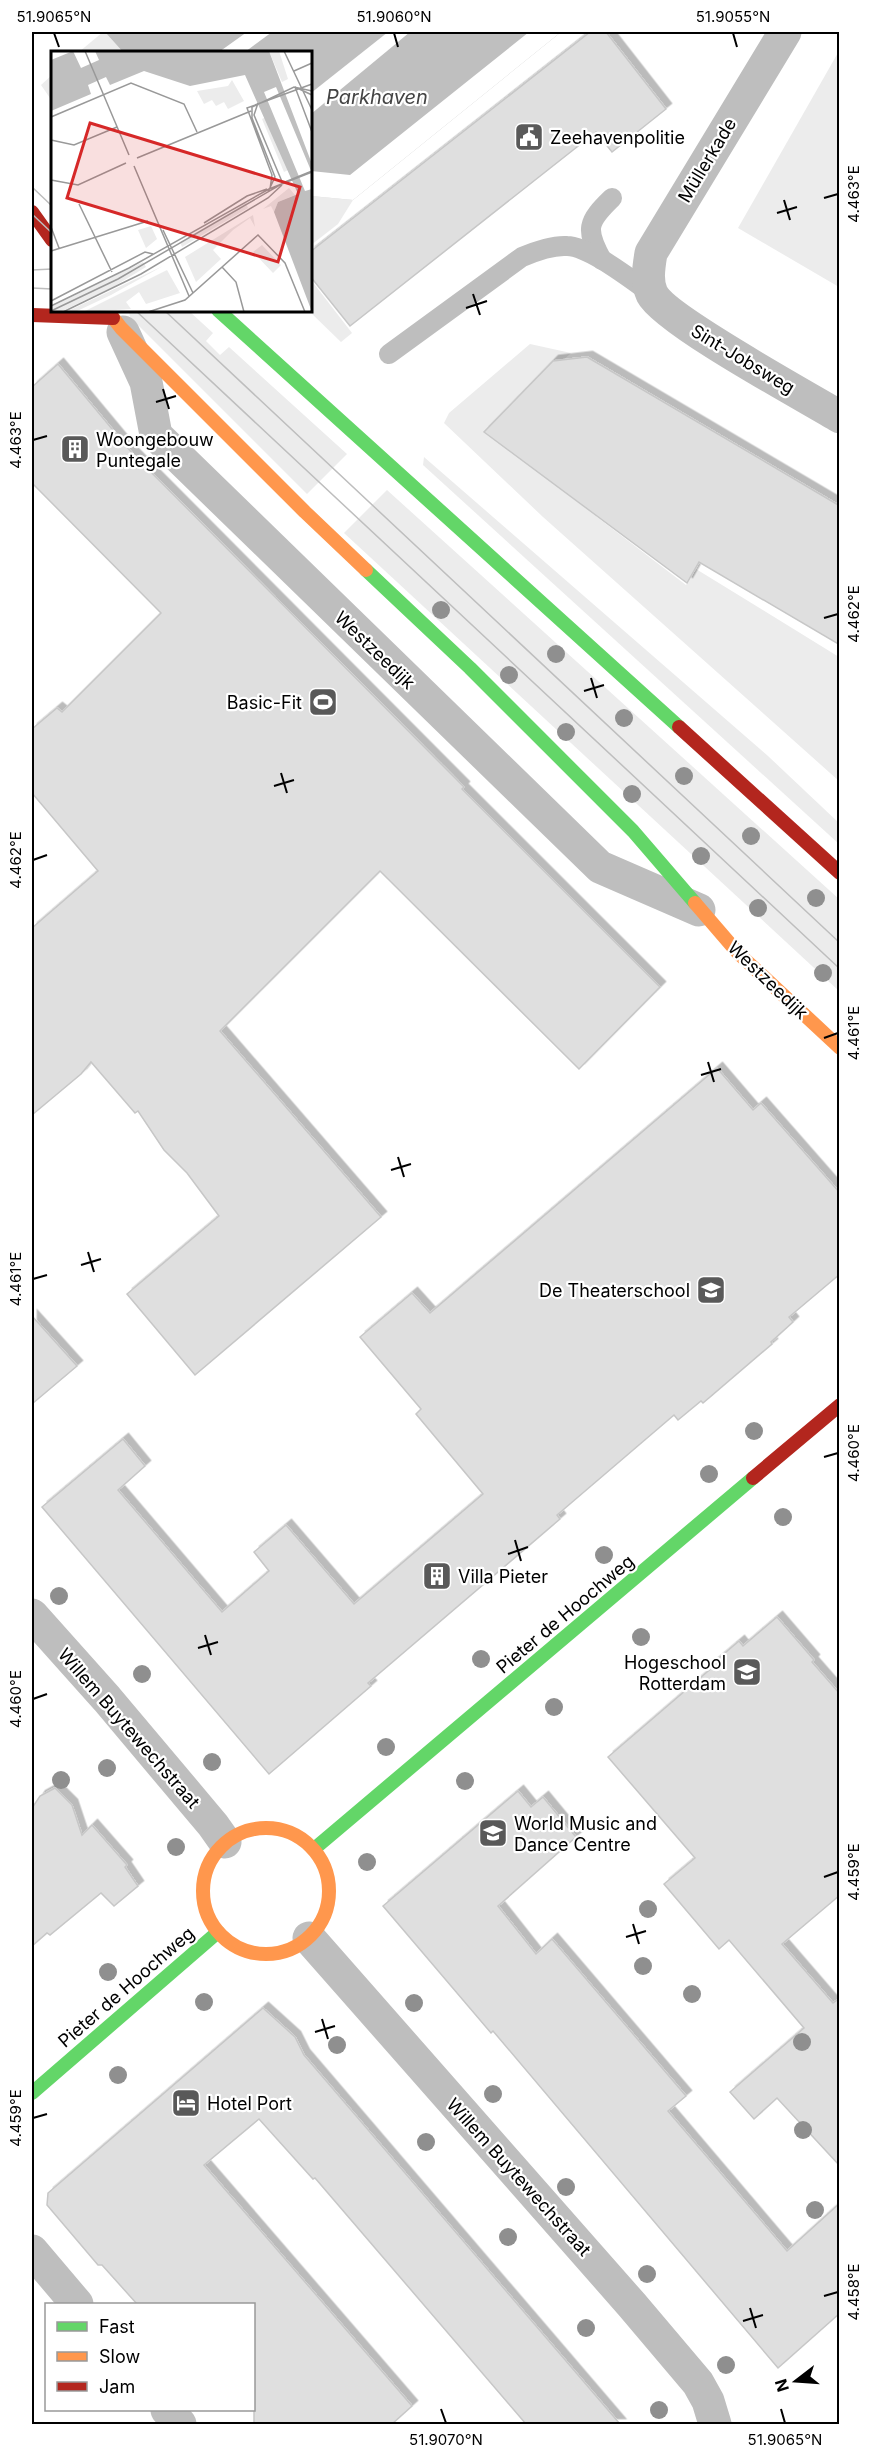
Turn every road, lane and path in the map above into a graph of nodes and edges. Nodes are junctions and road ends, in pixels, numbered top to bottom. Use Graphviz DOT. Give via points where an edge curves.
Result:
graph roads {
  1 [pos="785,32"];
  2 [pos="612,198"];
  3 [pos="35,207"];
  4 [pos="51,238"];
  5 [pos="602,260"];
  6 [pos="652,294"];
  7 [pos="220,312"];
  8 [pos="32,315"];
  9 [pos="114,319"];
  10 [pos="389,354"];
  11 [pos="840,417"];
  12 [pos="840,873"];
  13 [pos="699,910"];
  14 [pos="840,1048"];
  15 [pos="840,1405"];
  16 [pos="32,1615"];
  17 [pos="225,1842"];
  18 [pos="314,1849"];
  19 [pos="218,1932"];
  20 [pos="309,1938"];
  21 [pos="32,2093"];
  22 [pos="32,2251"];
  23 [pos="76,2303"];
  24 [pos="169,2411"];
  25 [pos="180,2424"];
  26 [pos="715,2424"];
  1 -- 6 [label="street, Müllerkade" via="651,253 648,268"];
  2 -- 5 [label="lane" via="594,216 592,225 593,244"];
  3 -- 4 [label="main road"];
  5 -- 6 [label="lane"];
  5 -- 10 [label="lane" via="569,246 538,250 522,257"];
  6 -- 11 [label="street, Sint-Jobsweg" via="687,325"];
  7 -- 12 [label="main road"];
  8 -- 9 [label="main road"];
  9 -- 13 [label="main road, Westzeedijk" via="305,512 470,668 633,831"];
  9 -- 13 [label="street, Westzeedijk" via="146,382 156,435 600,867"];
  13 -- 14 [label="main road, Westzeedijk" via="738,953"];
  15 -- 18 [label="main road, Pieter de Hoochweg"];
  16 -- 17 [label="street, Willem Buytewechstraat"];
  17 -- 18 [label="main road" via="238,1833 271,1828 287,1830"];
  17 -- 19 [label="main road" via="206,1869 203,1886 209,1918"];
  18 -- 20 [label="main road" via="330,1885 321,1923"];
  19 -- 20 [label="main road" via="230,1943 261,1955 279,1954"];
  19 -- 21 [label="main road, Pieter de Hoochweg"];
  20 -- 26 [label="street, Willem Buytewechstraat" via="691,2374 708,2401"];
  22 -- 23 [label="street"];
  24 -- 25 [label="street"];
}
